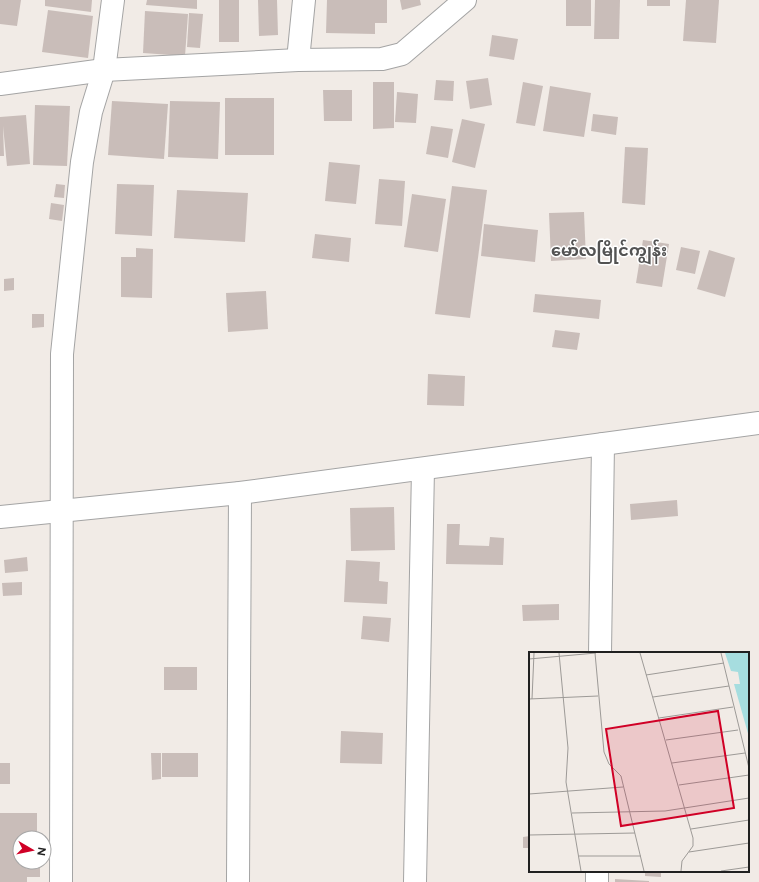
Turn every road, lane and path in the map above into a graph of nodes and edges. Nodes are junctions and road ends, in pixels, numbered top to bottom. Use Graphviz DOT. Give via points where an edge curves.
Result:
graph roads {
  1 [pos="113,0"];
  2 [pos="304,0"];
  3 [pos="465,0"];
  4 [pos="298,60"];
  5 [pos="104,70"];
  6 [pos="0,84"];
  7 [pos="759,423"];
  8 [pos="603,444"];
  9 [pos="423,469"];
  10 [pos="240,493"];
  11 [pos="62,512"];
  12 [pos="0,517"];
  13 [pos="600,652"];
  14 [pos="61,882"];
  15 [pos="238,882"];
  16 [pos="415,882"];
  1 -- 5 [label="street"];
  2 -- 4 [label="street"];
  3 -- 4 [label="street" via="402,54 382,59"];
  4 -- 5 [label="street"];
  5 -- 6 [label="street"];
  5 -- 11 [label="street" via="91,112 82,162 62,354"];
  7 -- 8 [label="street"];
  8 -- 9 [label="street"];
  8 -- 13 [label="street"];
  9 -- 10 [label="street"];
  9 -- 16 [label="street"];
  10 -- 11 [label="street"];
  10 -- 15 [label="street"];
  11 -- 12 [label="street"];
  11 -- 14 [label="street"];
}
